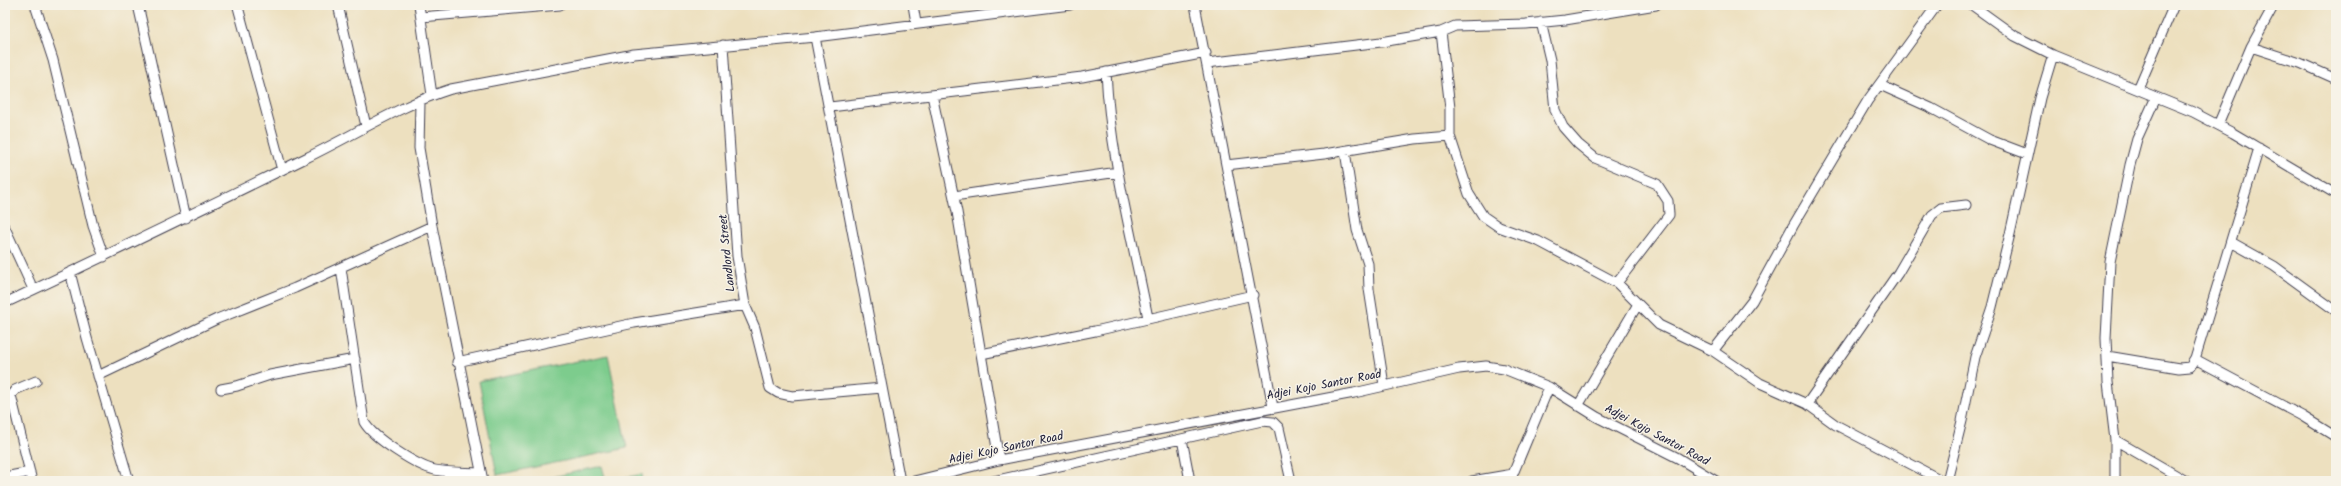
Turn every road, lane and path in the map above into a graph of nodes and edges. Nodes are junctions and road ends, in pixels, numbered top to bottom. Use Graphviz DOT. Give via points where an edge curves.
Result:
graph roads {
  1 [pos="35,5"];
  2 [pos="138,5"];
  3 [pos="338,5"];
  4 [pos="419,5"];
  5 [pos="560,5"];
  6 [pos="913,5"];
  7 [pos="1070,5"];
  8 [pos="1195,5"];
  9 [pos="1656,5"];
  10 [pos="1937,5"];
  11 [pos="1972,5"];
  12 [pos="2174,5"];
  13 [pos="2274,5"];
  14 [pos="238,7"];
  15 [pos="421,17"];
  16 [pos="1541,22"];
  17 [pos="916,23"];
  18 [pos="1441,32"];
  19 [pos="815,37"];
  20 [pos="723,45"];
  21 [pos="2251,47"];
  22 [pos="1206,54"];
  23 [pos="2053,55"];
  24 [pos="1207,63"];
  25 [pos="1106,72"];
  26 [pos="2336,79"];
  27 [pos="1880,86"];
  28 [pos="2138,89"];
  29 [pos="432,95"];
  30 [pos="932,95"];
  31 [pos="2156,97"];
  32 [pos="420,102"];
  33 [pos="830,107"];
  34 [pos="2218,125"];
  35 [pos="366,126"];
  36 [pos="1450,136"];
  37 [pos="2259,148"];
  38 [pos="1345,150"];
  39 [pos="2027,154"];
  40 [pos="1226,165"];
  41 [pos="282,170"];
  42 [pos="1118,172"];
  43 [pos="2336,194"];
  44 [pos="954,196"];
  45 [pos="1966,205"];
  46 [pos="186,218"];
  47 [pos="432,226"];
  48 [pos="5,228"];
  49 [pos="2230,242"];
  50 [pos="104,257"];
  51 [pos="341,268"];
  52 [pos="70,272"];
  53 [pos="1617,284"];
  54 [pos="34,290"];
  55 [pos="1253,295"];
  56 [pos="5,303"];
  57 [pos="1638,304"];
  58 [pos="745,305"];
  59 [pos="2336,311"];
  60 [pos="1148,318"];
  61 [pos="1713,351"];
  62 [pos="981,354"];
  63 [pos="2107,356"];
  64 [pos="355,359"];
  65 [pos="2195,359"];
  66 [pos="458,362"];
  67 [pos="98,376"];
  68 [pos="36,381"];
  69 [pos="1384,385"];
  70 [pos="1549,387"];
  71 [pos="882,388"];
  72 [pos="221,389"];
  73 [pos="1806,404"];
  74 [pos="1578,406"];
  75 [pos="1273,407"];
  76 [pos="2336,437"];
  77 [pos="1182,439"];
  78 [pos="2115,440"];
  79 [pos="999,460"];
  80 [pos="31,476"];
  81 [pos="5,477"];
  82 [pos="482,477"];
  83 [pos="1511,477"];
  84 [pos="129,481"];
  85 [pos="900,481"];
  86 [pos="914,481"];
  87 [pos="993,481"];
  88 [pos="1190,481"];
  89 [pos="1291,481"];
  90 [pos="1472,481"];
  91 [pos="1716,481"];
  92 [pos="1943,481"];
  93 [pos="1947,481"];
  94 [pos="2115,481"];
  95 [pos="2186,481"];
  1 -- 50 [label="street" via="54,60 93,226"];
  2 -- 46 [label="street"];
  3 -- 35 [label="street"];
  4 -- 15 [label="street"];
  5 -- 15 [label="street"];
  6 -- 17 [label="street"];
  7 -- 17 [label="street"];
  8 -- 22 [label="street"];
  9 -- 16 [label="street"];
  10 -- 27 [label="street"];
  11 -- 23 [label="street" via="2015,36"];
  12 -- 28 [label="street"];
  13 -- 21 [label="street"];
  14 -- 41 [label="street"];
  15 -- 29 [label="street"];
  16 -- 18 [label="street" via="1455,26"];
  16 -- 53 [label="street" via="1550,60 1555,110 1563,127 1595,158 1657,184 1668,202 1669,215"];
  17 -- 19 [label="street"];
  18 -- 24 [label="street" via="1381,42"];
  18 -- 36 [label="street" via="1450,108"];
  19 -- 20 [label="street"];
  19 -- 33 [label="street"];
  20 -- 29 [label="street" via="634,54 451,89"];
  20 -- 58 [label="street, Landlord Street" via="737,256"];
  21 -- 26 [label="street" via="2300,63"];
  21 -- 34 [label="street"];
  22 -- 24 [label="street"];
  22 -- 25 [label="street"];
  23 -- 28 [label="street"];
  23 -- 39 [label="street"];
  24 -- 40 [label="street"];
  25 -- 30 [label="street"];
  25 -- 42 [label="street" via="1108,106"];
  27 -- 39 [label="street" via="1931,108 1990,140"];
  27 -- 61 [label="street" via="1833,158 1752,301"];
  28 -- 31 [label="street"];
  29 -- 32 [label="street"];
  30 -- 33 [label="street"];
  30 -- 44 [label="street"];
  31 -- 34 [label="street"];
  31 -- 63 [label="street" via="2137,139 2110,262"];
  32 -- 35 [label="street"];
  32 -- 47 [label="street" via="419,148"];
  33 -- 71 [label="street"];
  34 -- 37 [label="street"];
  35 -- 41 [label="street"];
  36 -- 38 [label="street"];
  36 -- 53 [label="street" via="1469,194 1483,216 1499,228 1538,241"];
  37 -- 43 [label="street"];
  37 -- 49 [label="street"];
  38 -- 40 [label="street"];
  38 -- 69 [label="street" via="1357,230 1368,264 1369,289"];
  39 -- 93 [label="street" via="2010,234 1992,307 1975,357"];
  40 -- 55 [label="street"];
  41 -- 46 [label="street"];
  42 -- 44 [label="street"];
  42 -- 60 [label="street"];
  44 -- 62 [label="street"];
  45 -- 73 [label="street" via="1941,208 1932,215 1898,273"];
  46 -- 50 [label="street"];
  47 -- 51 [label="street"];
  47 -- 66 [label="street"];
  48 -- 54 [label="street"];
  49 -- 59 [label="street" via="2274,266"];
  49 -- 65 [label="street"];
  50 -- 52 [label="street"];
  51 -- 64 [label="street"];
  51 -- 67 [label="street" via="218,319"];
  52 -- 54 [label="street"];
  52 -- 67 [label="street"];
  53 -- 57 [label="street"];
  54 -- 56 [label="street"];
  55 -- 60 [label="street"];
  55 -- 75 [label="street"];
  57 -- 61 [label="street" via="1659,325"];
  57 -- 74 [label="street"];
  58 -- 66 [label="street" via="634,322"];
  58 -- 71 [label="street, Landlord Street" via="755,328 770,388 778,393 792,396"];
  60 -- 62 [label="street"];
  61 -- 73 [label="street" via="1760,383"];
  62 -- 79 [label="street"];
  63 -- 65 [label="street" via="2180,368 2190,367"];
  63 -- 78 [label="street"];
  64 -- 72 [label="street"];
  64 -- 82 [label="street" via="364,422 368,429 390,447 433,470"];
  65 -- 76 [label="street"];
  66 -- 82 [label="street"];
  67 -- 84 [label="street"];
  68 -- 80 [label="street" via="14,390 11,396"];
  69 -- 70 [label="street, Adjei Kojo Santor Road" via="1486,366 1504,369"];
  69 -- 75 [label="street, Adjei Kojo Santor Road" via="1354,393"];
  70 -- 74 [label="street, Adjei Kojo Santor Road"];
  70 -- 83 [label="street"];
  71 -- 85 [label="street"];
  73 -- 92 [label="street" via="1836,425"];
  74 -- 91 [label="street, Adjei Kojo Santor Road" via="1678,458"];
  75 -- 79 [label="street, Adjei Kojo Santor Road"];
  77 -- 87 [label="street"];
  77 -- 88 [label="street"];
  77 -- 89 [label="street" via="1262,420 1273,422 1279,428"];
  78 -- 94 [label="street"];
  78 -- 95 [label="street"];
  79 -- 86 [label="street, Adjei Kojo Santor Road"];
  80 -- 81 [label="street"];
  83 -- 90 [label="street"];
}
